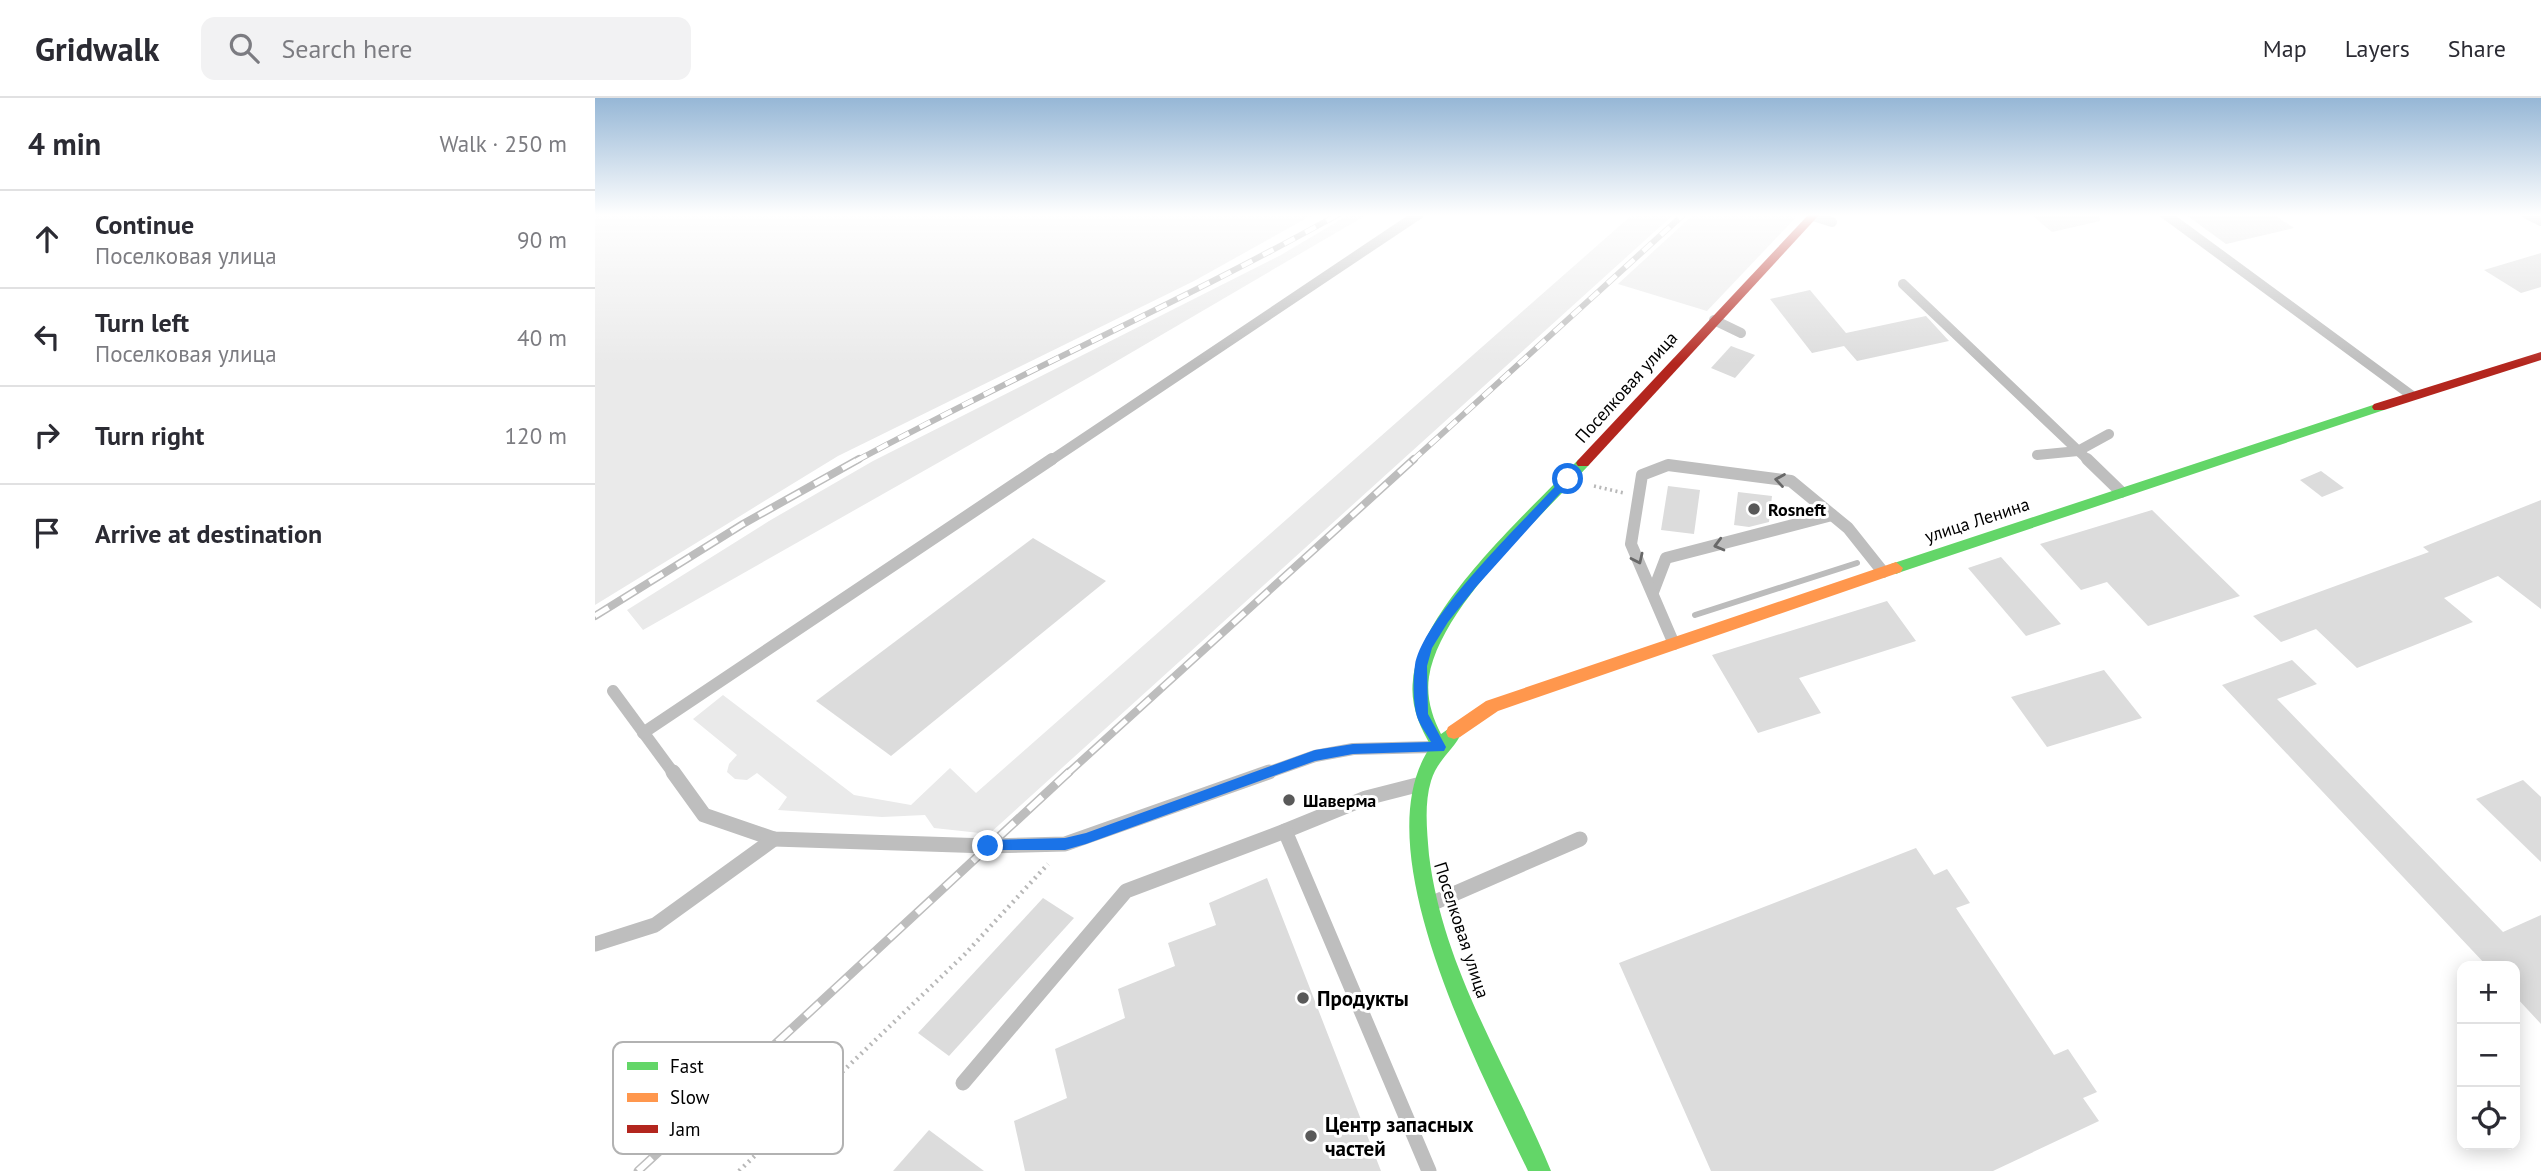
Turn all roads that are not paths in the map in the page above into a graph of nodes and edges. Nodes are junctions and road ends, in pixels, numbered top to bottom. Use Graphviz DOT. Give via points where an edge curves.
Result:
graph roads {
  1 [pos="1344,264"];
  2 [pos="1767,264"];
  3 [pos="2233,264"];
  4 [pos="1903,284"];
  5 [pos="1714,320"];
  6 [pos="1741,333"];
  7 [pos="2541,356"];
  8 [pos="2411,396"];
  9 [pos="2109,434"];
  10 [pos="2078,451"];
  11 [pos="2037,455"];
  12 [pos="2121,492"];
  13 [pos="1832,514"];
  14 [pos="1884,572"];
  15 [pos="1653,592"];
  16 [pos="1674,645"];
  17 [pos="613,691"];
  18 [pos="643,733"];
  19 [pos="1440,747"];
  20 [pos="1421,784"];
  21 [pos="1285,831"];
  22 [pos="774,839"];
  23 [pos="1580,839"];
  24 [pos="1430,904"];
  25 [pos="595,944"];
  26 [pos="963,1083"];
  27 [pos="1429,1171"];
  28 [pos="1540,1171"];
  1 -- 18 [label="lane"];
  2 -- 5 [label="street, Поселковая улица"];
  3 -- 8 [label="lane"];
  4 -- 10 [label="lane"];
  5 -- 6 [label="lane"];
  5 -- 19 [label="street, Поселковая улица" via="1444,619 1421,666 1422,714"];
  7 -- 8 [label="street, улица Ленина"];
  8 -- 12 [label="street, улица Ленина"];
  9 -- 10 [label="lane"];
  10 -- 11 [label="lane"];
  10 -- 12 [label="lane"];
  12 -- 14 [label="street, улица Ленина"];
  13 -- 14 [label="lane"];
  13 -- 15 [label="lane, one-way" via="1666,558"];
  13 -- 15 [label="lane, one-way" via="1791,481 1668,465 1642,475 1631,544"];
  14 -- 16 [label="street, улица Ленина"];
  15 -- 16 [label="lane"];
  16 -- 19 [label="street, улица Ленина" via="1492,706 1455,729"];
  17 -- 18 [label="lane"];
  18 -- 22 [label="lane" via="704,816"];
  19 -- 20 [label="street, Поселковая улица"];
  19 -- 22 [label="lane" via="1353,749 1315,756 1065,844"];
  20 -- 21 [label="lane" via="1366,798"];
  20 -- 24 [label="street, Поселковая улица" via="1418,855"];
  21 -- 26 [label="lane" via="1126,891"];
  21 -- 27 [label="lane"];
  22 -- 25 [label="lane" via="655,925"];
  23 -- 24 [label="lane"];
  24 -- 28 [label="street, Поселковая улица" via="1475,1032"];
}
